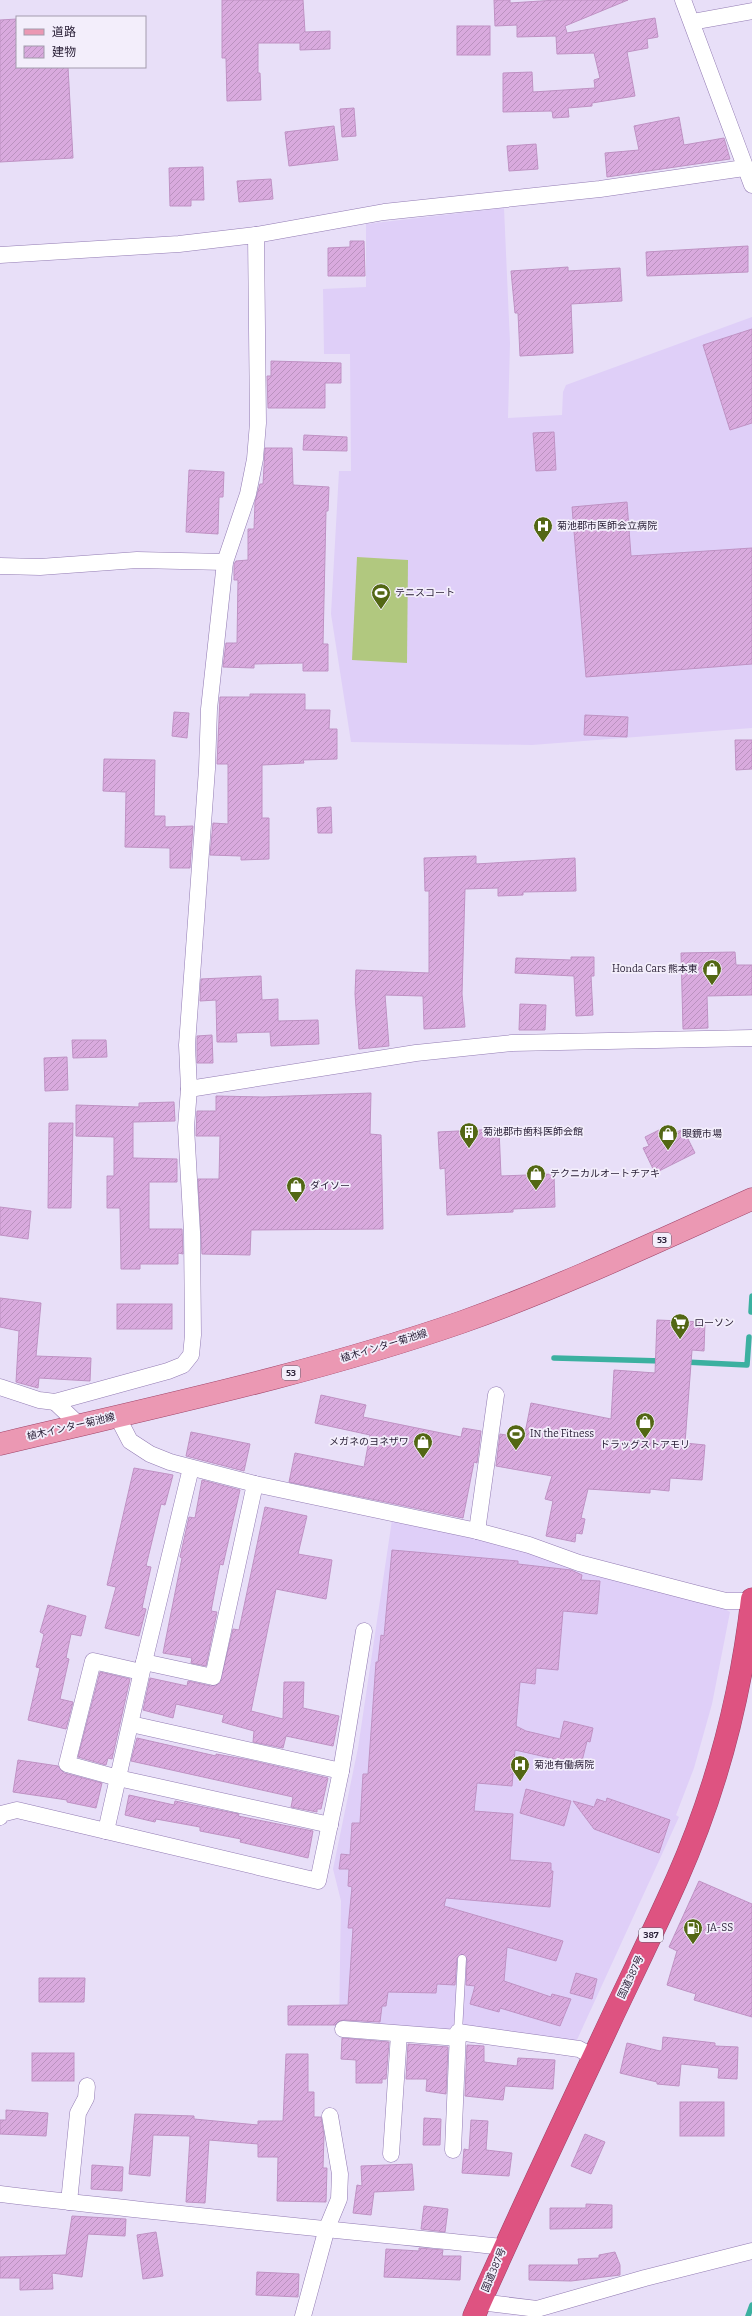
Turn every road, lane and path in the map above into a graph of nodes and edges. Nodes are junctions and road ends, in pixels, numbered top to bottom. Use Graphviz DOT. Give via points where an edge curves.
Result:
graph roads {
  1 [pos="683,0"];
  2 [pos="752,11"];
  3 [pos="692,22"];
  4 [pos="744,168"];
  5 [pos="752,184"];
  6 [pos="256,235"];
  7 [pos="0,255"];
  8 [pos="225,562"];
  9 [pos="0,566"];
  10 [pos="752,1038"];
  11 [pos="189,1089"];
  12 [pos="752,1199"];
  13 [pos="0,1387"];
  14 [pos="496,1395"];
  15 [pos="55,1402"];
  16 [pos="117,1416"];
  17 [pos="79,1425"];
  18 [pos="0,1444"];
  19 [pos="191,1468"];
  20 [pos="255,1484"];
  21 [pos="477,1531"];
  22 [pos="752,1601"];
  23 [pos="364,1631"];
  24 [pos="142,1668"];
  25 [pos="131,1724"];
  26 [pos="341,1771"];
  27 [pos="118,1778"];
  28 [pos="0,1817"];
  29 [pos="330,1825"];
  30 [pos="106,1831"];
  31 [pos="462,1960"];
  32 [pos="343,2029"];
  33 [pos="398,2034"];
  34 [pos="458,2035"];
  35 [pos="594,2057"];
  36 [pos="88,2086"];
  37 [pos="330,2116"];
  38 [pos="453,2150"];
  39 [pos="391,2154"];
  40 [pos="0,2194"];
  41 [pos="69,2202"];
  42 [pos="327,2228"];
  43 [pos="504,2247"];
  44 [pos="752,2251"];
  45 [pos="477,2309"];
  46 [pos="303,2316"];
  1 -- 3 [label="street"];
  2 -- 3 [label="street"];
  3 -- 4 [label="street"];
  4 -- 5 [label="street"];
  4 -- 6 [label="street" via="600,189 384,212"];
  6 -- 7 [label="street" via="179,244"];
  6 -- 8 [label="street" via="258,423 248,494"];
  8 -- 9 [label="street" via="137,560 40,567"];
  8 -- 11 [label="street" via="209,709 198,865 187,1045"];
  10 -- 11 [label="street" via="512,1043 416,1053"];
  11 -- 15 [label="street" via="186,1127 192,1232 191,1355 183,1364 168,1371"];
  12 -- 16 [label="main road, 植木インター菊池線 / 53" via="575,1278 462,1322 292,1373"];
  13 -- 15 [label="street" via="39,1400"];
  14 -- 21 [label="street"];
  15 -- 17 [label="street"];
  16 -- 17 [label="main road, 植木インター菊池線 / 53"];
  16 -- 19 [label="street" via="130,1441 150,1454"];
  17 -- 18 [label="main road, 植木インター菊池線 / 53"];
  19 -- 20 [label="street"];
  19 -- 24 [label="street"];
  20 -- 21 [label="street"];
  20 -- 24 [label="street" via="213,1677"];
  21 -- 22 [label="street" via="698,1594 726,1600"];
  22 -- 35 [label="highway, 国道387号 / 387" via="743,1662 727,1738 703,1812 677,1878"];
  23 -- 26 [label="street"];
  24 -- 25 [label="street"];
  24 -- 27 [label="street" via="93,1661 67,1764"];
  25 -- 26 [label="street"];
  25 -- 27 [label="street"];
  26 -- 29 [label="street"];
  27 -- 29 [label="street"];
  27 -- 30 [label="street"];
  28 -- 30 [label="street" via="1,1814 17,1810"];
  29 -- 30 [label="street" via="318,1881"];
  31 -- 34 [label="lane"];
  32 -- 33 [label="street"];
  33 -- 34 [label="street"];
  33 -- 39 [label="street"];
  34 -- 35 [label="street" via="579,2049"];
  34 -- 38 [label="street"];
  35 -- 43 [label="highway, 国道387号 / 387"];
  36 -- 41 [label="street" via="86,2098 78,2112"];
  37 -- 42 [label="street" via="340,2174 339,2199"];
  40 -- 41 [label="street"];
  41 -- 42 [label="street" via="243,2222"];
  42 -- 43 [label="street"];
  42 -- 46 [label="street"];
  43 -- 45 [label="highway, 国道387号 / 387"];
  44 -- 45 [label="street" via="537,2309"];
}
